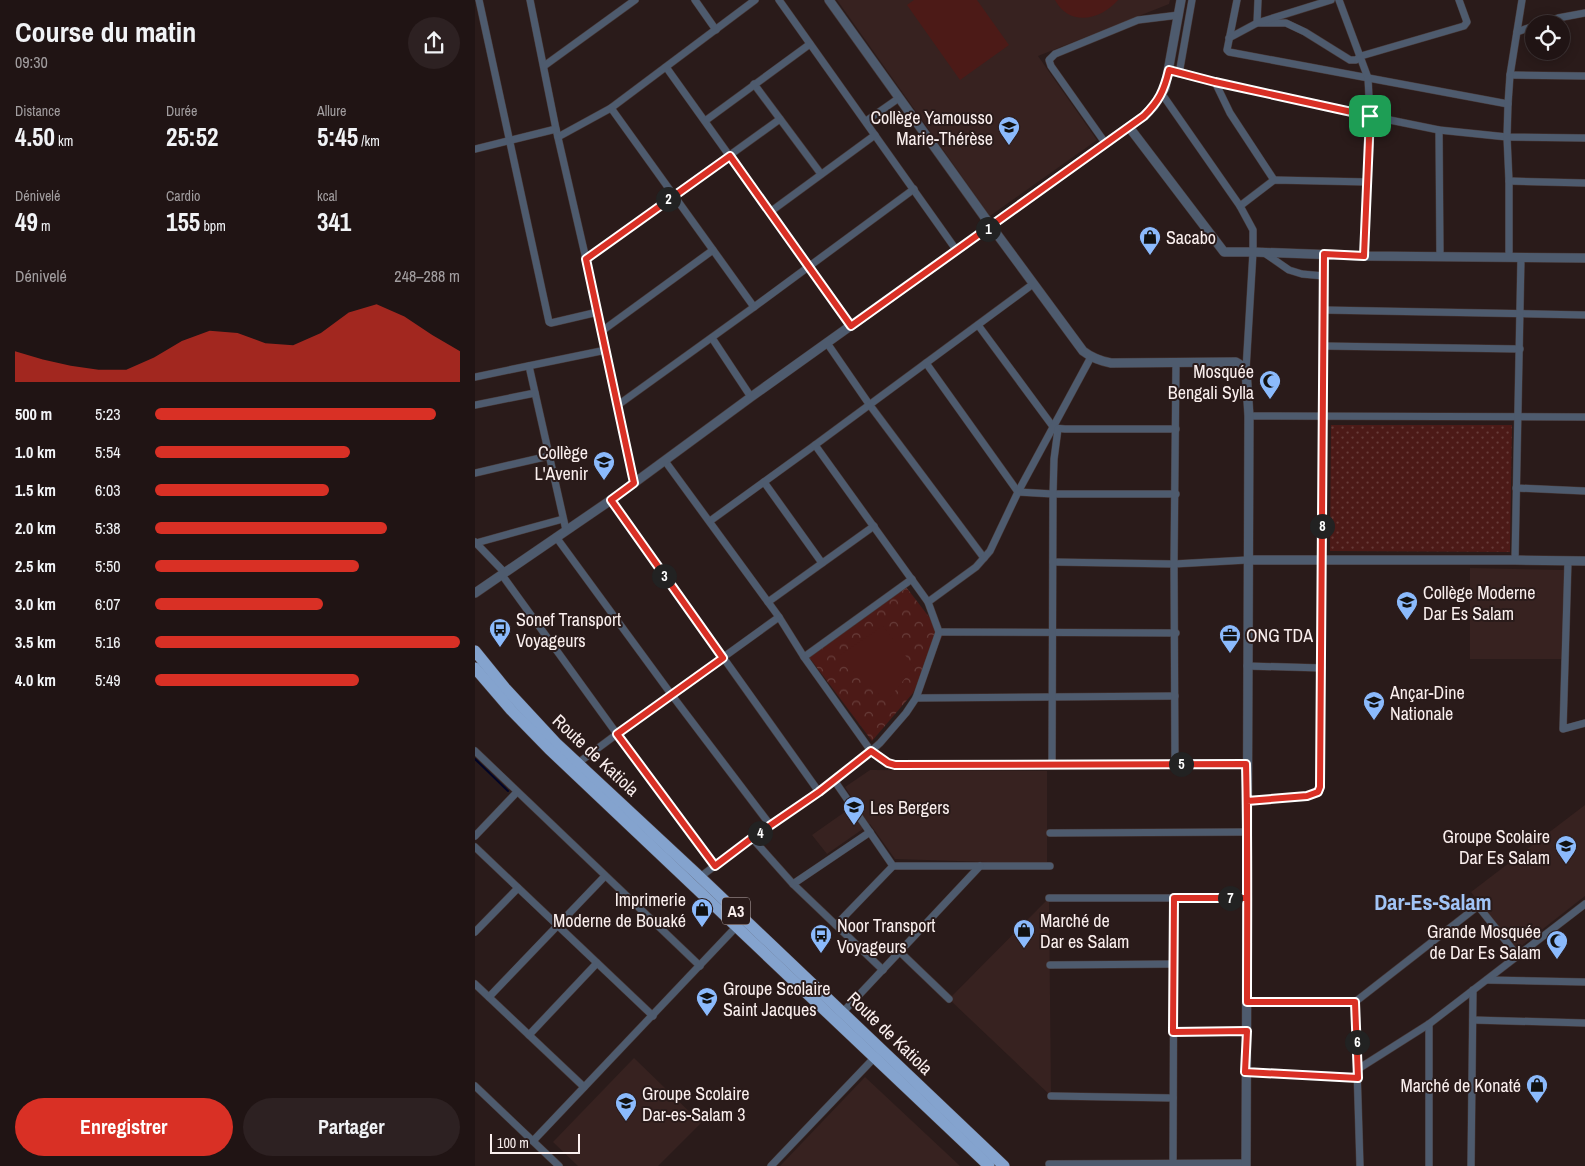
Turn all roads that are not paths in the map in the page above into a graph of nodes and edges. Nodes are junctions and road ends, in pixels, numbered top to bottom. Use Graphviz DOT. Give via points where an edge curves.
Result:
graph roads {
  1 [pos="479,0"];
  2 [pos="530,0"];
  3 [pos="635,0"];
  4 [pos="695,0"];
  5 [pos="755,0"];
  6 [pos="779,0"];
  7 [pos="829,0"];
  8 [pos="1181,0"];
  9 [pos="1192,0"];
  10 [pos="1237,0"];
  11 [pos="1258,0"];
  12 [pos="1331,0"];
  13 [pos="1339,0"];
  14 [pos="1459,0"];
  15 [pos="1522,0"];
  16 [pos="1585,13"];
  17 [pos="1179,15"];
  18 [pos="1570,16"];
  19 [pos="1257,23"];
  20 [pos="1525,29"];
  21 [pos="716,30"];
  22 [pos="1517,32"];
  23 [pos="1229,38"];
  24 [pos="810,44"];
  25 [pos="1361,56"];
  26 [pos="544,66"];
  27 [pos="666,67"];
  28 [pos="1169,70"];
  29 [pos="1179,74"];
  30 [pos="1510,75"];
  31 [pos="1585,76"];
  32 [pos="1368,78"];
  33 [pos="1215,82"];
  34 [pos="755,84"];
  35 [pos="1162,94"];
  36 [pos="899,98"];
  37 [pos="1508,104"];
  38 [pos="611,108"];
  39 [pos="1370,116"];
  40 [pos="780,119"];
  41 [pos="705,121"];
  42 [pos="866,121"];
  43 [pos="1129,127"];
  44 [pos="1439,130"];
  45 [pos="557,133"];
  46 [pos="875,135"];
  47 [pos="1507,137"];
  48 [pos="1585,138"];
  49 [pos="509,141"];
  50 [pos="1106,144"];
  51 [pos="475,149"];
  52 [pos="730,156"];
  53 [pos="821,174"];
  54 [pos="1275,180"];
  55 [pos="1509,181"];
  56 [pos="1368,182"];
  57 [pos="1585,183"];
  58 [pos="914,189"];
  59 [pos="674,195"];
  60 [pos="1240,206"];
  61 [pos="770,212"];
  62 [pos="991,226"];
  63 [pos="713,250"];
  64 [pos="957,251"];
  65 [pos="1257,252"];
  66 [pos="1324,254"];
  67 [pos="1364,256"];
  68 [pos="1440,256"];
  69 [pos="1509,257"];
  70 [pos="1521,257"];
  71 [pos="1585,258"];
  72 [pos="586,259"];
  73 [pos="808,266"];
  74 [pos="1324,276"];
  75 [pos="1033,284"];
  76 [pos="754,307"];
  77 [pos="1323,310"];
  78 [pos="598,312"];
  79 [pos="1520,314"];
  80 [pos="1585,315"];
  81 [pos="978,325"];
  82 [pos="851,326"];
  83 [pos="602,331"];
  84 [pos="712,338"];
  85 [pos="827,343"];
  86 [pos="1323,346"];
  87 [pos="1520,349"];
  88 [pos="606,350"];
  89 [pos="1091,357"];
  90 [pos="926,363"];
  91 [pos="1177,363"];
  92 [pos="529,366"];
  93 [pos="1246,370"];
  94 [pos="475,378"];
  95 [pos="535,393"];
  96 [pos="751,397"];
  97 [pos="869,404"];
  98 [pos="475,405"];
  99 [pos="618,405"];
  100 [pos="1322,415"];
  101 [pos="1249,416"];
  102 [pos="1517,416"];
  103 [pos="1585,417"];
  104 [pos="1056,428"];
  105 [pos="1176,429"];
  106 [pos="815,445"];
  107 [pos="549,456"];
  108 [pos="665,461"];
  109 [pos="475,473"];
  110 [pos="764,482"];
  111 [pos="634,483"];
  112 [pos="1516,488"];
  113 [pos="1585,491"];
  114 [pos="1019,492"];
  115 [pos="1053,494"];
  116 [pos="1176,494"];
  117 [pos="611,500"];
  118 [pos="563,519"];
  119 [pos="710,521"];
  120 [pos="874,526"];
  121 [pos="566,530"];
  122 [pos="556,538"];
  123 [pos="475,543"];
  124 [pos="984,558"];
  125 [pos="1321,559"];
  126 [pos="1247,560"];
  127 [pos="1515,560"];
  128 [pos="1568,561"];
  129 [pos="1585,561"];
  130 [pos="1053,562"];
  131 [pos="822,563"];
  132 [pos="1174,564"];
  133 [pos="504,574"];
  134 [pos="912,579"];
  135 [pos="475,593"];
  136 [pos="768,602"];
  137 [pos="928,602"];
  138 [pos="779,617"];
  139 [pos="939,632"];
  140 [pos="1053,633"];
  141 [pos="1176,633"];
  142 [pos="475,651"];
  143 [pos="804,657"];
  144 [pos="723,658"];
  145 [pos="1247,666"];
  146 [pos="475,668"];
  147 [pos="1322,668"];
  148 [pos="671,694"];
  149 [pos="1175,696"];
  150 [pos="1053,697"];
  151 [pos="916,698"];
  152 [pos="1585,723"];
  153 [pos="617,734"];
  154 [pos="475,751"];
  155 [pos="871,751"];
  156 [pos="578,763"];
  157 [pos="1175,764"];
  158 [pos="1246,764"];
  159 [pos="1053,765"];
  160 [pos="834,780"];
  161 [pos="517,792"];
  162 [pos="819,792"];
  163 [pos="1247,801"];
  164 [pos="771,826"];
  165 [pos="869,832"];
  166 [pos="1247,832"];
  167 [pos="1050,833"];
  168 [pos="475,836"];
  169 [pos="752,838"];
  170 [pos="475,846"];
  171 [pos="715,866"];
  172 [pos="893,866"];
  173 [pos="980,866"];
  174 [pos="1050,866"];
  175 [pos="605,876"];
  176 [pos="700,877"];
  177 [pos="793,884"];
  178 [pos="518,888"];
  179 [pos="1049,898"];
  180 [pos="1174,898"];
  181 [pos="1247,898"];
  182 [pos="1585,904"];
  183 [pos="558,925"];
  184 [pos="836,925"];
  185 [pos="737,926"];
  186 [pos="475,932"];
  187 [pos="900,952"];
  188 [pos="1517,955"];
  189 [pos="597,963"];
  190 [pos="1174,964"];
  191 [pos="1050,965"];
  192 [pos="700,966"];
  193 [pos="883,970"];
  194 [pos="1487,980"];
  195 [pos="1585,982"];
  196 [pos="475,984"];
  197 [pos="1473,990"];
  198 [pos="489,997"];
  199 [pos="949,1000"];
  200 [pos="1247,1002"];
  201 [pos="1355,1002"];
  202 [pos="843,1012"];
  203 [pos="653,1016"];
  204 [pos="1473,1020"];
  205 [pos="1585,1023"];
  206 [pos="1429,1024"];
  207 [pos="1247,1031"];
  208 [pos="1173,1032"];
  209 [pos="529,1035"];
  210 [pos="875,1057"];
  211 [pos="1358,1069"];
  212 [pos="1245,1072"];
  213 [pos="1358,1078"];
  214 [pos="475,1086"];
  215 [pos="584,1087"];
  216 [pos="1051,1096"];
  217 [pos="1173,1098"];
  218 [pos="533,1141"];
  219 [pos="1049,1164"];
  220 [pos="1173,1164"];
  221 [pos="1247,1165"];
  222 [pos="559,1166"];
  223 [pos="771,1166"];
  224 [pos="989,1166"];
  225 [pos="1004,1166"];
  226 [pos="1360,1166"];
  227 [pos="1429,1166"];
  228 [pos="1471,1166"];
  1 -- 49 [label="street"];
  2 -- 26 [label="street"];
  3 -- 26 [label="street"];
  4 -- 21 [label="street"];
  5 -- 21 [label="street"];
  6 -- 24 [label="street"];
  7 -- 36 [label="street"];
  8 -- 17 [label="street"];
  9 -- 29 [label="street"];
  10 -- 23 [label="street"];
  11 -- 19 [label="street"];
  12 -- 19 [label="street"];
  13 -- 25 [label="street"];
  14 -- 25 [label="street" via="1467,22 1464,26"];
  15 -- 22 [label="street"];
  16 -- 18 [label="street"];
  17 -- 28 [label="street"];
  17 -- 50 [label="street" via="1138,20 1055,54 1049,60"];
  19 -- 23 [label="street"];
  19 -- 25 [label="street" via="1286,23 1350,60"];
  20 -- 22 [label="street"];
  21 -- 27 [label="street"];
  22 -- 30 [label="street"];
  23 -- 32 [label="street" via="1229,52"];
  24 -- 34 [label="street"];
  24 -- 42 [label="street"];
  25 -- 32 [label="street"];
  26 -- 45 [label="street"];
  27 -- 38 [label="street"];
  27 -- 41 [label="street"];
  28 -- 29 [label="street"];
  28 -- 35 [label="street"];
  29 -- 33 [label="street"];
  30 -- 31 [label="street"];
  30 -- 37 [label="street"];
  32 -- 37 [label="street"];
  32 -- 39 [label="street"];
  33 -- 39 [label="street"];
  33 -- 54 [label="street" via="1230,113"];
  34 -- 40 [label="street"];
  34 -- 41 [label="street"];
  35 -- 43 [label="street" via="1144,116"];
  35 -- 60 [label="street"];
  36 -- 42 [label="street"];
  36 -- 62 [label="street"];
  37 -- 47 [label="street"];
  38 -- 45 [label="street"];
  38 -- 59 [label="street"];
  39 -- 44 [label="street"];
  39 -- 56 [label="street"];
  40 -- 52 [label="street"];
  40 -- 53 [label="street"];
  41 -- 52 [label="street"];
  42 -- 46 [label="street"];
  43 -- 50 [label="street"];
  43 -- 65 [label="street" via="1223,252"];
  44 -- 47 [label="street"];
  44 -- 68 [label="street"];
  45 -- 49 [label="street"];
  45 -- 72 [label="street"];
  46 -- 53 [label="street"];
  46 -- 58 [label="street"];
  47 -- 48 [label="street"];
  47 -- 55 [label="street"];
  49 -- 51 [label="street"];
  49 -- 78 [label="street" via="549,322"];
  50 -- 62 [label="street"];
  52 -- 59 [label="street"];
  52 -- 61 [label="street"];
  53 -- 61 [label="street"];
  54 -- 56 [label="street"];
  54 -- 60 [label="street"];
  55 -- 57 [label="street"];
  55 -- 69 [label="street"];
  56 -- 67 [label="street"];
  58 -- 64 [label="street"];
  58 -- 73 [label="street"];
  59 -- 63 [label="street"];
  59 -- 72 [label="street"];
  60 -- 65 [label="street" via="1253,230"];
  61 -- 73 [label="street"];
  62 -- 64 [label="street"];
  62 -- 75 [label="street"];
  63 -- 76 [label="street"];
  63 -- 83 [label="street"];
  64 -- 82 [label="street"];
  65 -- 66 [label="street"];
  65 -- 74 [label="street" via="1289,270"];
  65 -- 93 [label="street"];
  66 -- 67 [label="street"];
  66 -- 74 [label="street"];
  67 -- 68 [label="street"];
  68 -- 69 [label="street"];
  69 -- 70 [label="street"];
  70 -- 71 [label="street"];
  70 -- 79 [label="street"];
  72 -- 78 [label="street"];
  73 -- 76 [label="street"];
  73 -- 82 [label="street"];
  74 -- 77 [label="street"];
  75 -- 81 [label="street"];
  75 -- 89 [label="street" via="1083,351"];
  76 -- 84 [label="street"];
  77 -- 79 [label="street"];
  77 -- 86 [label="street"];
  78 -- 83 [label="street"];
  79 -- 80 [label="street"];
  79 -- 87 [label="street"];
  81 -- 90 [label="street"];
  81 -- 104 [label="street"];
  82 -- 85 [label="street"];
  83 -- 88 [label="street"];
  84 -- 96 [label="street"];
  84 -- 99 [label="street"];
  85 -- 96 [label="street"];
  85 -- 97 [label="street"];
  86 -- 87 [label="street"];
  86 -- 100 [label="street"];
  87 -- 102 [label="street"];
  88 -- 92 [label="street"];
  88 -- 99 [label="street"];
  89 -- 91 [label="street" via="1111,363"];
  89 -- 104 [label="street"];
  90 -- 97 [label="street"];
  90 -- 114 [label="street"];
  91 -- 93 [label="street" via="1236,362"];
  91 -- 105 [label="street"];
  92 -- 94 [label="street"];
  92 -- 95 [label="street"];
  93 -- 101 [label="street"];
  95 -- 98 [label="street"];
  95 -- 107 [label="street"];
  96 -- 108 [label="street"];
  97 -- 106 [label="street"];
  97 -- 124 [label="street"];
  99 -- 111 [label="street"];
  100 -- 101 [label="street"];
  100 -- 102 [label="street"];
  100 -- 125 [label="street"];
  101 -- 126 [label="street"];
  102 -- 103 [label="street"];
  102 -- 112 [label="street"];
  104 -- 105 [label="street"];
  104 -- 114 [label="street"];
  104 -- 115 [label="street"];
  105 -- 116 [label="street"];
  106 -- 110 [label="street"];
  106 -- 120 [label="street"];
  107 -- 109 [label="street"];
  107 -- 118 [label="street"];
  108 -- 111 [label="street"];
  108 -- 119 [label="street"];
  110 -- 119 [label="street"];
  110 -- 131 [label="street"];
  111 -- 117 [label="street"];
  112 -- 113 [label="street"];
  112 -- 127 [label="street"];
  114 -- 115 [label="street"];
  114 -- 124 [label="street"];
  115 -- 116 [label="street"];
  115 -- 130 [label="street"];
  116 -- 132 [label="street"];
  117 -- 121 [label="street"];
  117 -- 144 [label="street"];
  118 -- 121 [label="street"];
  118 -- 123 [label="street"];
  119 -- 136 [label="street"];
  120 -- 131 [label="street"];
  120 -- 134 [label="street"];
  121 -- 122 [label="street"];
  122 -- 133 [label="street"];
  122 -- 148 [label="street"];
  123 -- 133 [label="street"];
  124 -- 137 [label="street"];
  125 -- 126 [label="street"];
  125 -- 127 [label="street"];
  125 -- 147 [label="street"];
  126 -- 132 [label="street"];
  126 -- 145 [label="street"];
  127 -- 128 [label="street"];
  128 -- 129 [label="street"];
  128 -- 152 [label="street" via="1563,729"];
  130 -- 132 [label="street"];
  130 -- 140 [label="street"];
  131 -- 136 [label="street"];
  132 -- 141 [label="street"];
  133 -- 135 [label="street"];
  133 -- 153 [label="street"];
  134 -- 137 [label="street"];
  134 -- 143 [label="street"];
  136 -- 138 [label="street"];
  137 -- 139 [label="street"];
  138 -- 143 [label="street"];
  138 -- 144 [label="street"];
  139 -- 140 [label="street"];
  139 -- 151 [label="street"];
  140 -- 141 [label="street"];
  140 -- 150 [label="street"];
  141 -- 149 [label="street"];
  142 -- 156 [label="highway, Route de Katiola / A3" via="534,720"];
  143 -- 155 [label="street"];
  144 -- 148 [label="street"];
  144 -- 162 [label="street"];
  145 -- 147 [label="street"];
  145 -- 158 [label="street"];
  146 -- 185 [label="highway, Route de Katiola / A3" via="544,744"];
  147 -- 163 [label="street" via="1318,792 1307,796"];
  148 -- 153 [label="street"];
  148 -- 164 [label="street"];
  149 -- 150 [label="street"];
  149 -- 157 [label="street"];
  150 -- 151 [label="street"];
  150 -- 159 [label="street"];
  151 -- 155 [label="street"];
  153 -- 156 [label="street"];
  153 -- 171 [label="street"];
  154 -- 161 [label="street"];
  155 -- 159 [label="street" via="895,765"];
  155 -- 160 [label="street"];
  156 -- 176 [label="highway, Route de Katiola / A3"];
  157 -- 158 [label="street"];
  157 -- 159 [label="street"];
  158 -- 163 [label="street"];
  160 -- 162 [label="street"];
  160 -- 165 [label="street"];
  161 -- 168 [label="street"];
  161 -- 175 [label="street"];
  162 -- 164 [label="street"];
  163 -- 166 [label="street"];
  164 -- 169 [label="street"];
  165 -- 172 [label="street"];
  165 -- 177 [label="street"];
  166 -- 167 [label="street"];
  166 -- 181 [label="street"];
  169 -- 171 [label="street"];
  169 -- 177 [label="street"];
  170 -- 178 [label="street"];
  171 -- 176 [label="street"];
  172 -- 173 [label="street"];
  172 -- 184 [label="street"];
  173 -- 174 [label="street"];
  173 -- 187 [label="street"];
  175 -- 183 [label="street"];
  175 -- 192 [label="street"];
  176 -- 202 [label="highway, Route de Katiola / A3"];
  177 -- 184 [label="street"];
  178 -- 183 [label="street"];
  178 -- 186 [label="street"];
  179 -- 180 [label="street"];
  180 -- 181 [label="street"];
  180 -- 190 [label="street"];
  181 -- 200 [label="street"];
  182 -- 188 [label="street"];
  183 -- 189 [label="street"];
  183 -- 198 [label="street"];
  184 -- 193 [label="street"];
  185 -- 192 [label="street"];
  185 -- 210 [label="highway, Route de Katiola / A3"];
  187 -- 193 [label="street"];
  187 -- 199 [label="street"];
  188 -- 194 [label="street"];
  188 -- 201 [label="street" via="1479,906"];
  189 -- 203 [label="street"];
  189 -- 209 [label="street"];
  190 -- 191 [label="street"];
  190 -- 208 [label="street"];
  192 -- 203 [label="street"];
  193 -- 202 [label="street"];
  194 -- 195 [label="street"];
  194 -- 197 [label="street"];
  196 -- 198 [label="street"];
  197 -- 204 [label="street"];
  197 -- 206 [label="street"];
  198 -- 209 [label="street"];
  200 -- 201 [label="street"];
  200 -- 207 [label="street"];
  201 -- 211 [label="street"];
  202 -- 225 [label="highway, Route de Katiola / A3"];
  203 -- 215 [label="street"];
  204 -- 205 [label="street"];
  204 -- 228 [label="street"];
  206 -- 211 [label="street"];
  206 -- 227 [label="street"];
  207 -- 208 [label="street"];
  207 -- 212 [label="street"];
  208 -- 217 [label="street"];
  209 -- 215 [label="street"];
  210 -- 223 [label="street"];
  210 -- 224 [label="highway, Route de Katiola / A3"];
  211 -- 213 [label="street"];
  212 -- 213 [label="street"];
  212 -- 221 [label="street"];
  213 -- 226 [label="street"];
  214 -- 218 [label="street"];
  215 -- 218 [label="street"];
  216 -- 217 [label="street"];
  217 -- 220 [label="street"];
  218 -- 222 [label="street"];
  219 -- 220 [label="street"];
  220 -- 221 [label="street"];
}
